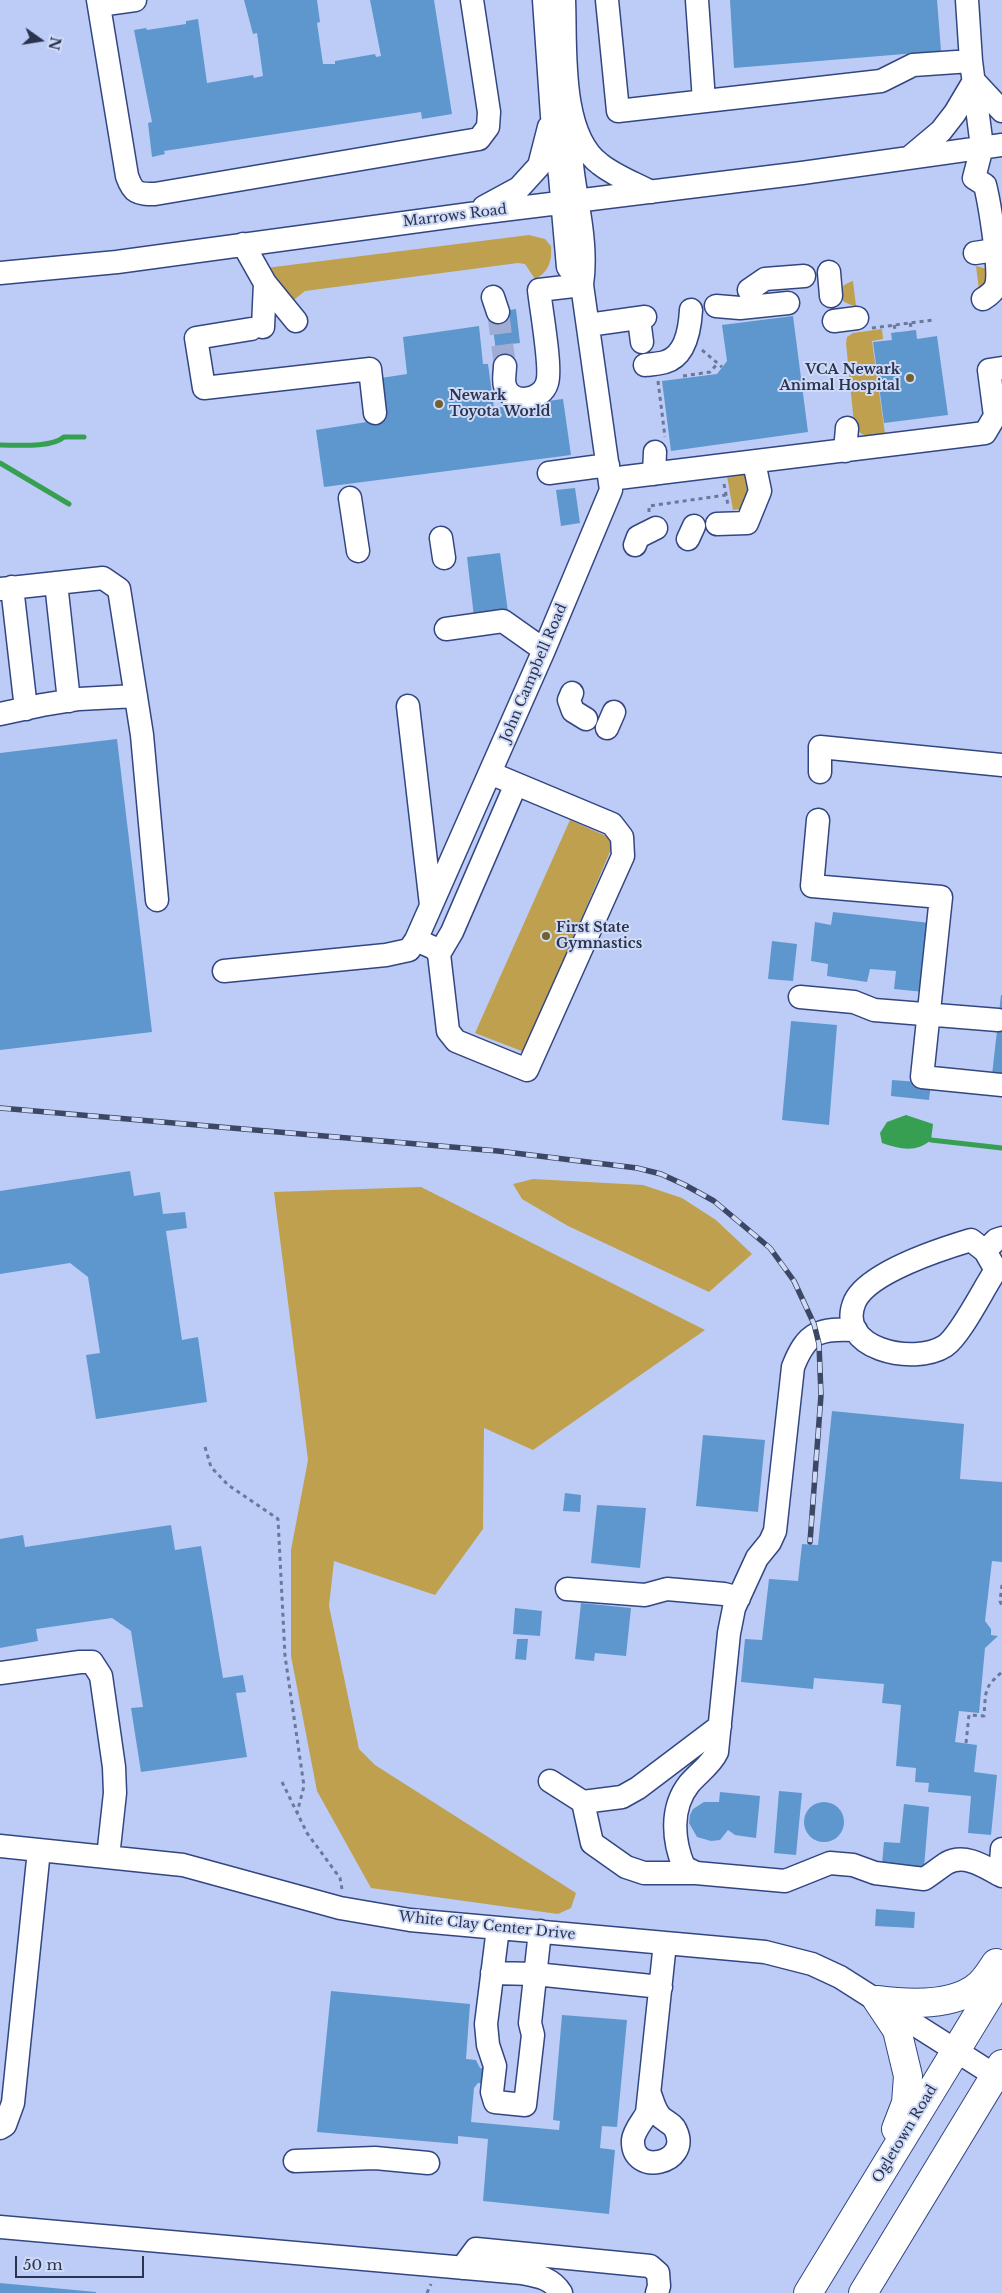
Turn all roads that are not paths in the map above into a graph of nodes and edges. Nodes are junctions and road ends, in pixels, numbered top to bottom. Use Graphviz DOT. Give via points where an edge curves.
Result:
graph roads {
  1 [pos="135,0"];
  2 [pos="472,0"];
  3 [pos="544,0"];
  4 [pos="564,0"];
  5 [pos="607,0"];
  6 [pos="697,0"];
  7 [pos="967,0"];
  8 [pos="99,3"];
  9 [pos="973,71"];
  10 [pos="704,101"];
  11 [pos="1002,111"];
  12 [pos="552,116"];
  13 [pos="576,131"];
  14 [pos="992,146"];
  15 [pos="910,157"];
  16 [pos="651,192"];
  17 [pos="570,201"];
  18 [pos="470,214"];
  19 [pos="243,244"];
  20 [pos="828,272"];
  21 [pos="0,273"];
  22 [pos="804,276"];
  23 [pos="264,283"];
  24 [pos="582,285"];
  25 [pos="749,290"];
  26 [pos="831,296"];
  27 [pos="983,299"];
  28 [pos="788,303"];
  29 [pos="716,306"];
  30 [pos="691,310"];
  31 [pos="296,321"];
  32 [pos="834,321"];
  33 [pos="861,324"];
  34 [pos="588,325"];
  35 [pos="642,342"];
  36 [pos="506,366"];
  37 [pos="1002,368"];
  38 [pos="654,373"];
  39 [pos="375,413"];
  40 [pos="998,416"];
  41 [pos="847,428"];
  42 [pos="660,447"];
  43 [pos="845,451"];
  44 [pos="754,462"];
  45 [pos="609,472"];
  46 [pos="550,473"];
  47 [pos="654,474"];
  48 [pos="350,498"];
  49 [pos="723,517"];
  50 [pos="654,529"];
  51 [pos="635,545"];
  52 [pos="358,550"];
  53 [pos="56,583"];
  54 [pos="6,588"];
  55 [pos="452,624"];
  56 [pos="534,661"];
  57 [pos="572,693"];
  58 [pos="136,696"];
  59 [pos="70,701"];
  60 [pos="408,706"];
  61 [pos="26,709"];
  62 [pos="0,714"];
  63 [pos="586,719"];
  64 [pos="1002,765"];
  65 [pos="820,772"];
  66 [pos="490,773"];
  67 [pos="516,784"];
  68 [pos="818,820"];
  69 [pos="157,900"];
  70 [pos="431,906"];
  71 [pos="416,940"];
  72 [pos="439,954"];
  73 [pos="224,971"];
  74 [pos="800,997"];
  75 [pos="929,1016"];
  76 [pos="998,1020"];
  77 [pos="1002,1085"];
  78 [pos="996,1244"];
  79 [pos="856,1330"];
  80 [pos="567,1589"];
  81 [pos="739,1598"];
  82 [pos="0,1673"];
  83 [pos="720,1726"];
  84 [pos="550,1781"];
  85 [pos="583,1802"];
  86 [pos="0,1846"];
  87 [pos="1002,1849"];
  88 [pos="39,1850"];
  89 [pos="108,1857"];
  90 [pos="696,1873"];
  91 [pos="1001,1876"];
  92 [pos="498,1928"];
  93 [pos="540,1931"];
  94 [pos="664,1943"];
  95 [pos="1002,1957"];
  96 [pos="492,1973"];
  97 [pos="536,1974"];
  98 [pos="1002,1975"];
  99 [pos="661,1987"];
  100 [pos="877,2000"];
  101 [pos="956,2050"];
  102 [pos="1000,2073"];
  103 [pos="650,2094"];
  104 [pos="0,2128"];
  105 [pos="295,2161"];
  106 [pos="428,2163"];
  107 [pos="881,2174"];
  108 [pos="0,2227"];
  109 [pos="462,2268"];
  110 [pos="561,2293"];
  111 [pos="656,2293"];
  112 [pos="808,2293"];
  113 [pos="863,2293"];
  1 -- 8 [label="street"];
  2 -- 8 [label="street" via="489,112 488,127 478,139 155,194 140,194 131,188 127,176"];
  3 -- 12 [label="street"];
  4 -- 13 [label="street" via="568,92"];
  5 -- 10 [label="street" via="618,111"];
  6 -- 10 [label="street"];
  7 -- 9 [label="street"];
  9 -- 10 [label="street" via="913,65 881,82"];
  9 -- 11 [label="street"];
  9 -- 14 [label="street"];
  9 -- 15 [label="street" via="942,131"];
  12 -- 17 [label="street"];
  12 -- 18 [label="street" via="539,166 519,188"];
  13 -- 16 [label="street" via="585,149 599,164"];
  13 -- 17 [label="street" via="571,141 573,174"];
  14 -- 15 [label="street, Marrows Road"];
  14 -- 27 [label="street" via="974,178 985,185 990,204 985,252 997,273 996,286"];
  15 -- 16 [label="street, Marrows Road"];
  16 -- 17 [label="street, Marrows Road"];
  17 -- 18 [label="street, Marrows Road"];
  17 -- 24 [label="street, John Campbell Road" via="585,264"];
  18 -- 19 [label="street, Marrows Road"];
  19 -- 21 [label="street, Marrows Road" via="117,262"];
  19 -- 23 [label="street"];
  20 -- 26 [label="street"];
  22 -- 25 [label="street" via="765,279"];
  23 -- 31 [label="street"];
  23 -- 39 [label="street" via="257,328 196,338 204,388 370,369"];
  24 -- 34 [label="street, John Campbell Road"];
  24 -- 36 [label="street" via="539,290 548,366 545,390 537,396 517,398 505,385"];
  28 -- 29 [label="street" via="740,308"];
  30 -- 38 [label="street" via="688,337 671,360"];
  32 -- 33 [label="street"];
  34 -- 35 [label="street" via="642,318"];
  34 -- 45 [label="street, John Campbell Road"];
  37 -- 40 [label="street" via="989,370"];
  40 -- 43 [label="street" via="985,433"];
  41 -- 43 [label="street"];
  42 -- 47 [label="street"];
  43 -- 44 [label="street"];
  44 -- 47 [label="street"];
  44 -- 49 [label="street" via="760,491 747,523"];
  45 -- 46 [label="street"];
  45 -- 47 [label="street"];
  45 -- 56 [label="street, John Campbell Road" via="611,490"];
  48 -- 52 [label="street"];
  50 -- 51 [label="street" via="638,537"];
  53 -- 54 [label="street"];
  53 -- 58 [label="street" via="103,578 119,589"];
  53 -- 59 [label="street"];
  54 -- 61 [label="street"];
  55 -- 56 [label="street" via="503,621"];
  56 -- 66 [label="street, John Campbell Road"];
  57 -- 63 [label="street" via="569,700 573,711"];
  58 -- 59 [label="street"];
  58 -- 69 [label="street"];
  59 -- 61 [label="street"];
  60 -- 70 [label="street"];
  61 -- 62 [label="street"];
  64 -- 65 [label="street" via="820,747"];
  66 -- 67 [label="street"];
  66 -- 70 [label="street, John Campbell Road"];
  67 -- 72 [label="street" via="452,932"];
  67 -- 72 [label="street" via="612,824 622,837 623,856 526,1070 456,1041 448,1031"];
  68 -- 75 [label="street" via="812,886 941,897"];
  70 -- 71 [label="street, John Campbell Road"];
  71 -- 72 [label="street" via="434,948"];
  71 -- 73 [label="street" via="409,950 396,953"];
  74 -- 75 [label="street" via="854,1002 874,1010"];
  75 -- 76 [label="street"];
  75 -- 77 [label="street" via="922,1077"];
  78 -- 79 [label="street" via="971,1240 888,1272 869,1285 856,1300 852,1317"];
  78 -- 79 [label="street" via="996,1270 959,1331 947,1344 918,1355 900,1355 866,1343"];
  79 -- 81 [label="street" via="826,1330 807,1341 798,1353 793,1367 775,1531 757,1558"];
  80 -- 81 [label="street" via="645,1595 667,1589"];
  81 -- 83 [label="street" via="729,1634"];
  82 -- 89 [label="street" via="92,1662 101,1676 114,1767 115,1793"];
  83 -- 85 [label="street" via="622,1797"];
  83 -- 90 [label="street" via="713,1761 687,1786 674,1824 676,1848 684,1867"];
  84 -- 85 [label="street"];
  85 -- 90 [label="street" via="592,1844 626,1866 644,1873"];
  86 -- 88 [label="street, White Clay Center Drive"];
  87 -- 91 [label="street"];
  88 -- 89 [label="street, White Clay Center Drive"];
  88 -- 104 [label="street" via="13,2103 5,2124"];
  89 -- 92 [label="street, White Clay Center Drive" via="183,1864 340,1908 410,1920"];
  90 -- 91 [label="street" via="785,1881 830,1863 924,1879 948,1863 957,1861 974,1862"];
  92 -- 93 [label="street, White Clay Center Drive"];
  92 -- 96 [label="street"];
  93 -- 94 [label="street, White Clay Center Drive"];
  93 -- 97 [label="street"];
  94 -- 99 [label="street"];
  94 -- 100 [label="street, White Clay Center Drive" via="765,1952 812,1964"];
  95 -- 100 [label="main road" via="979,1985 964,1994 935,2002 909,2004"];
  96 -- 97 [label="street"];
  96 -- 97 [label="street" via="486,2024 495,2066 492,2092 495,2102 525,2105 534,2035 530,2023"];
  97 -- 99 [label="street"];
  98 -- 101 [label="main road, Ogletown Road"];
  99 -- 103 [label="street"];
  100 -- 101 [label="street, White Clay Center Drive"];
  100 -- 107 [label="main road" via="897,2030 908,2076 906,2104"];
  101 -- 102 [label="street, White Clay Center Drive"];
  101 -- 107 [label="main road, Ogletown Road"];
  102 -- 113 [label="main road"];
  105 -- 106 [label="street" via="375,2158"];
  107 -- 112 [label="main road, Ogletown Road"];
  108 -- 109 [label="street"];
  109 -- 110 [label="street" via="543,2277"];
  109 -- 111 [label="street" via="476,2249 650,2266 658,2272"];
}
